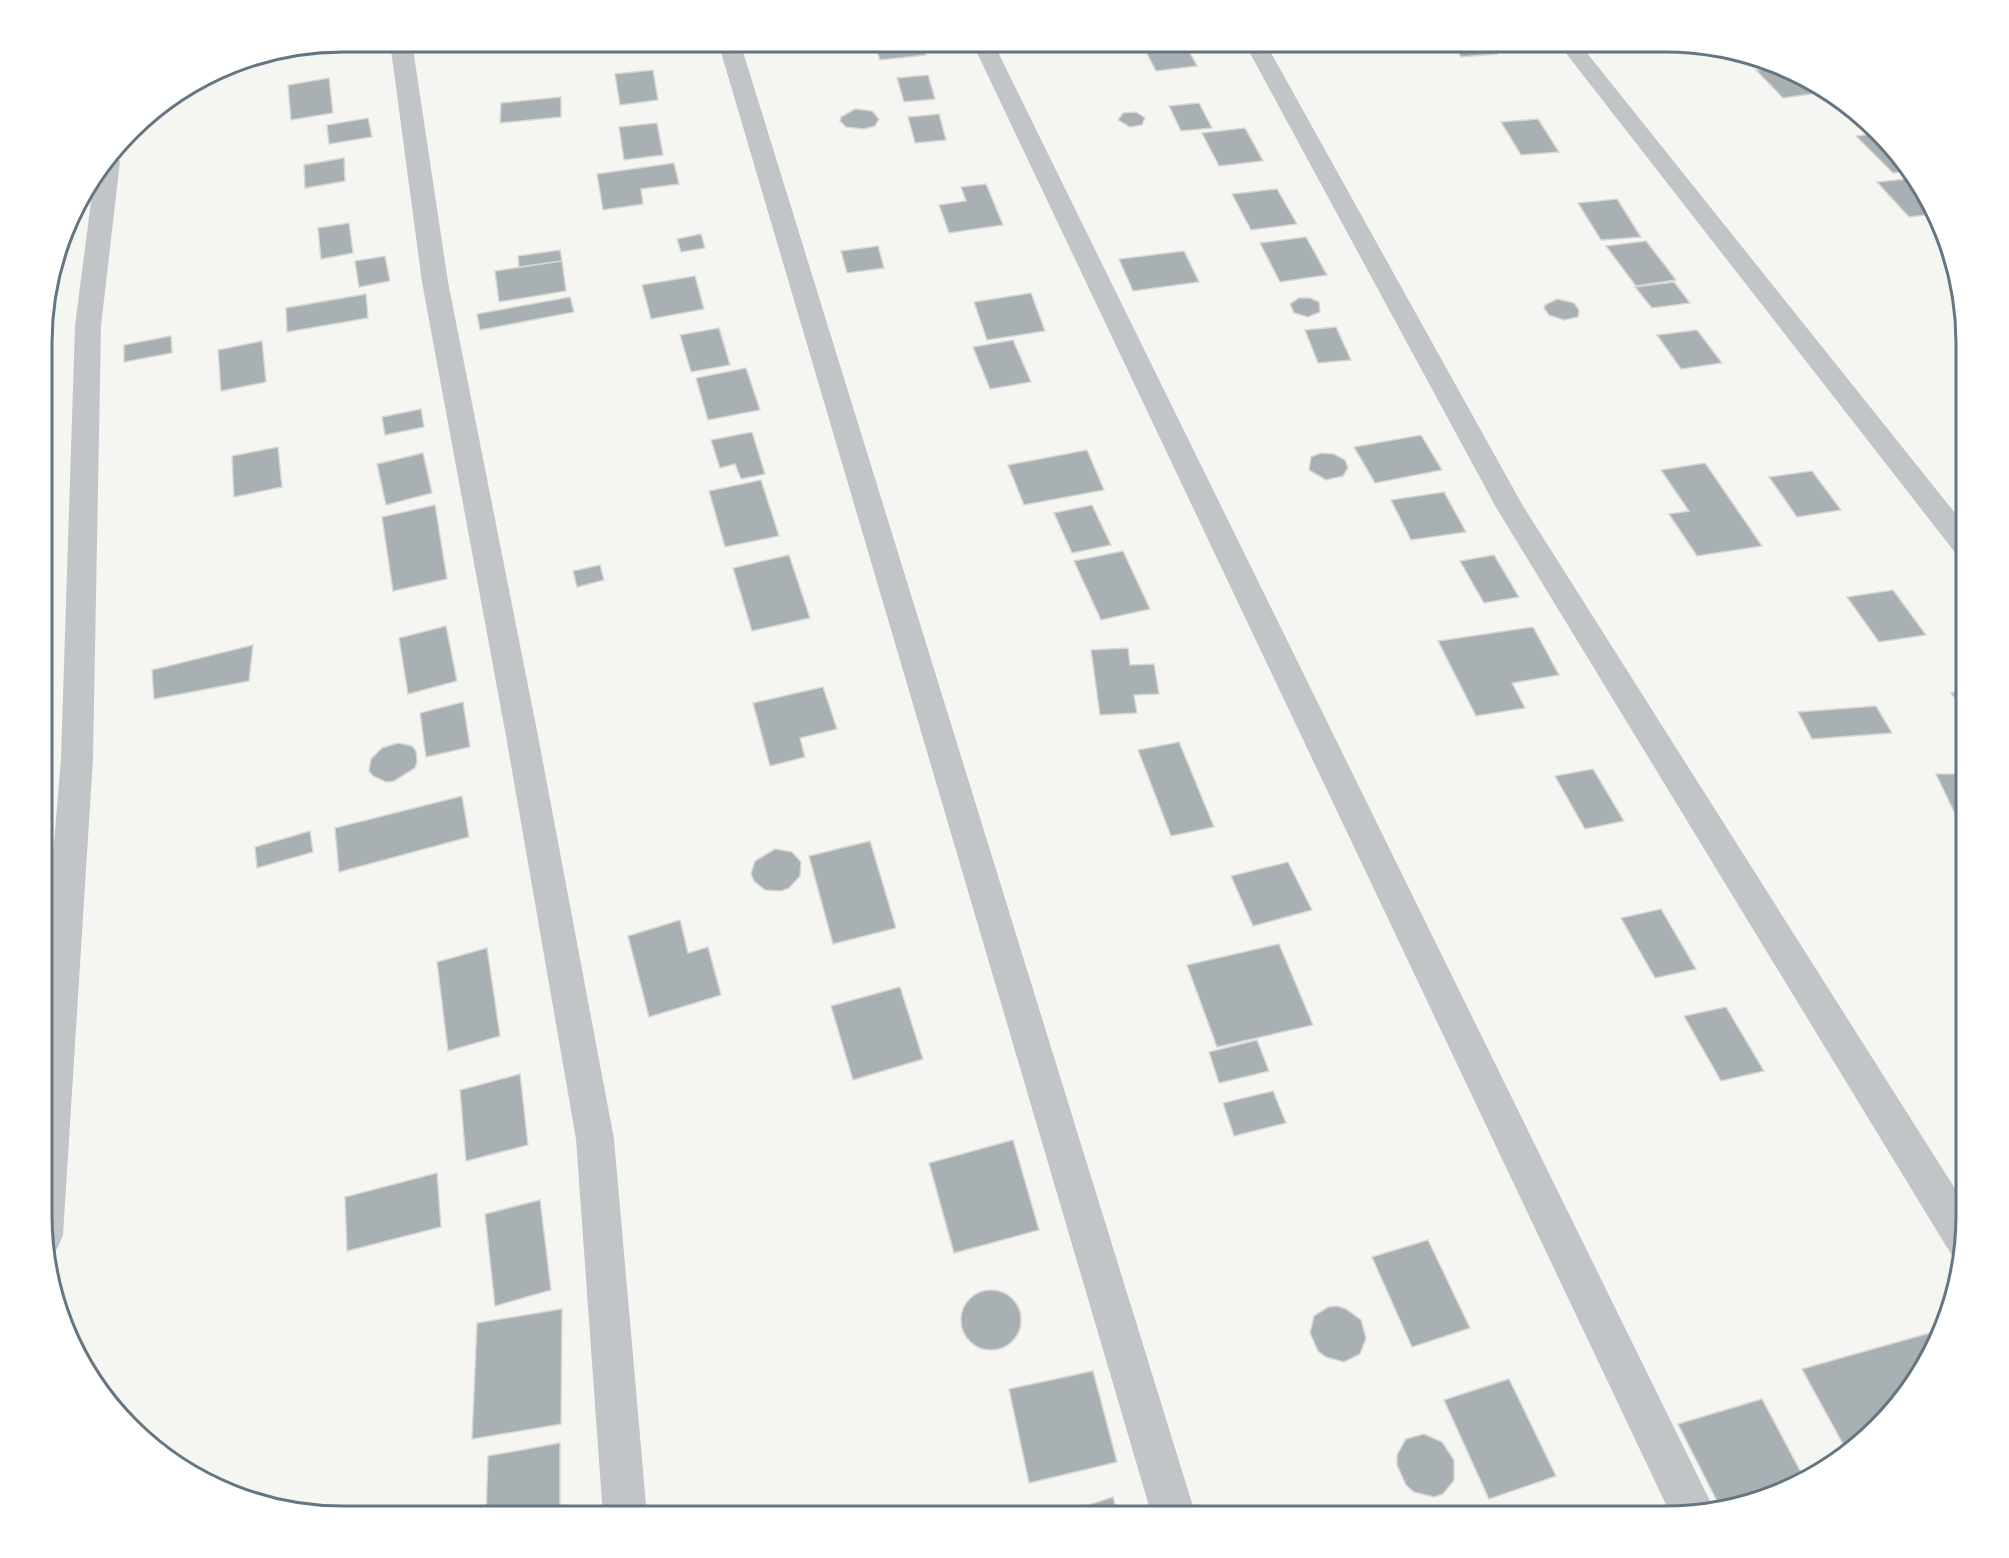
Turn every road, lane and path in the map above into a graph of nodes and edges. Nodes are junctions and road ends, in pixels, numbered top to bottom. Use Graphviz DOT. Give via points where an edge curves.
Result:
graph roads {
  1 [pos="402,52"];
  2 [pos="732,52"];
  3 [pos="987,52"];
  4 [pos="1260,52"];
  5 [pos="1575,52"];
  6 [pos="106,175"];
  7 [pos="1956,534"];
  8 [pos="52,1109"];
  9 [pos="1956,1226"];
  10 [pos="1689,1505"];
  11 [pos="624,1506"];
  12 [pos="1171,1506"];
  1 -- 11 [label="street" via="435,282 595,1139"];
  2 -- 12 [label="street"];
  3 -- 10 [label="street"];
  4 -- 9 [label="street" via="1511,509"];
  5 -- 7 [label="street"];
  6 -- 8 [label="street" via="88,326 77,758"];
}
